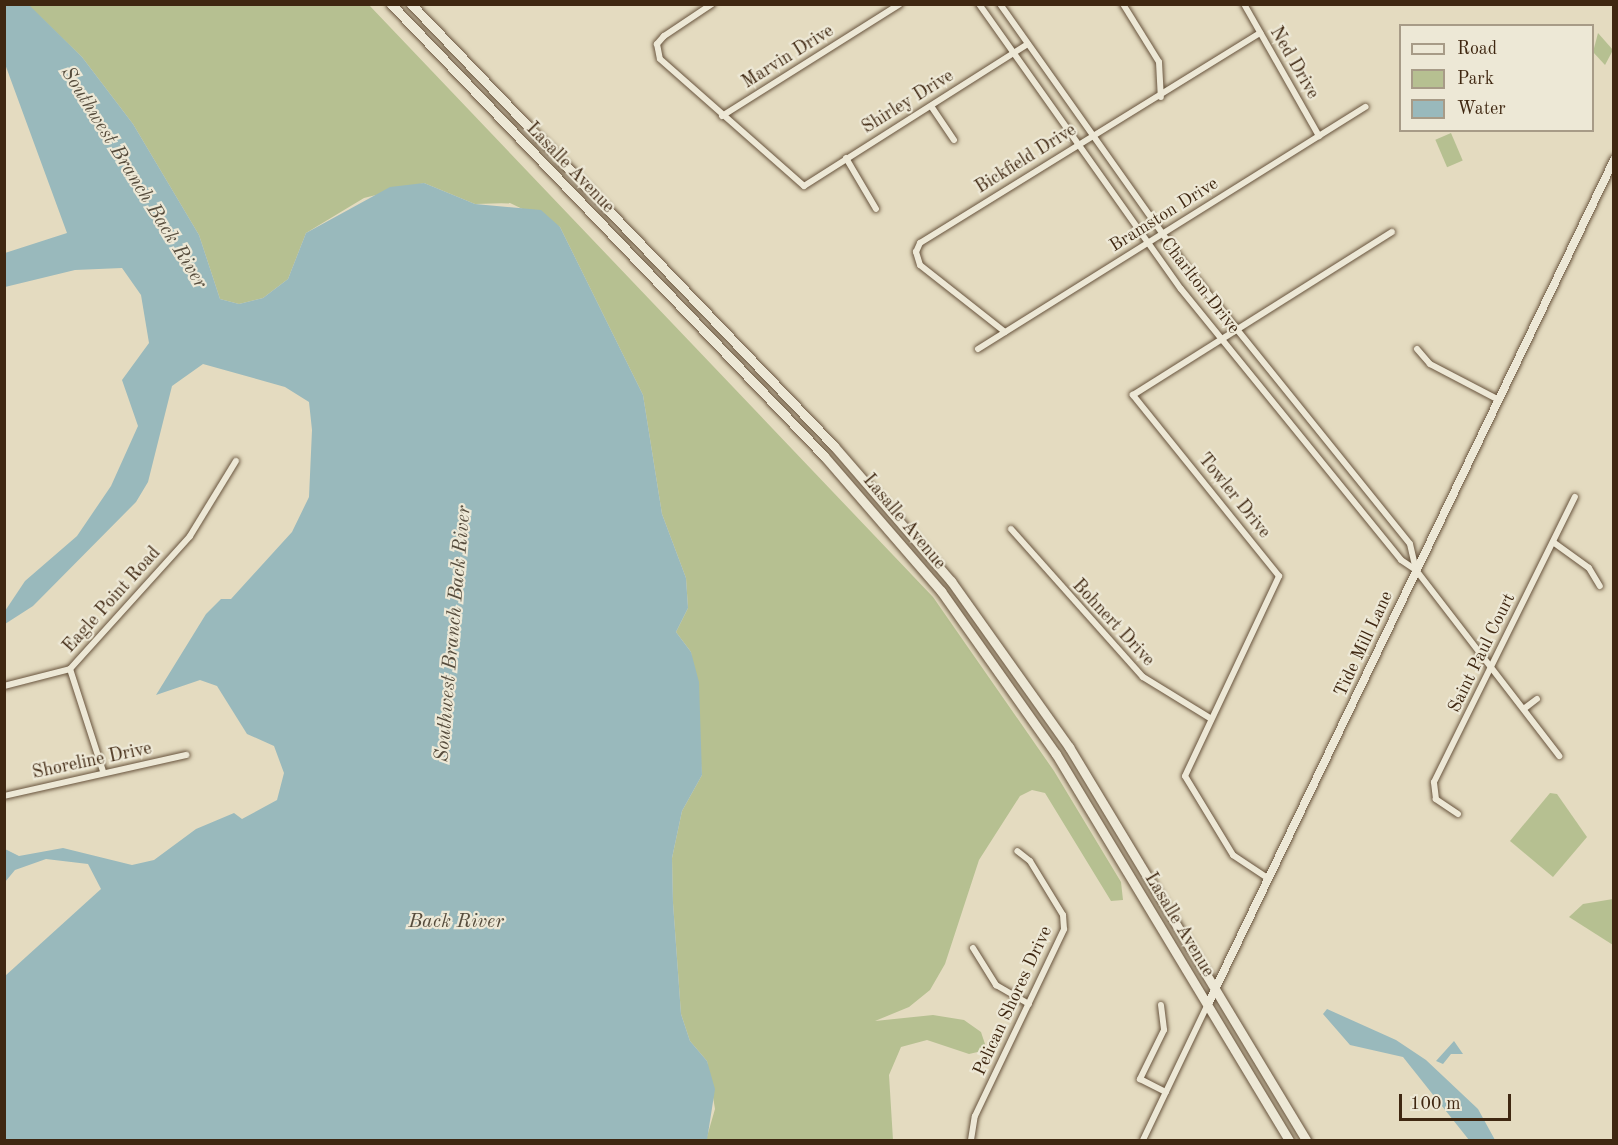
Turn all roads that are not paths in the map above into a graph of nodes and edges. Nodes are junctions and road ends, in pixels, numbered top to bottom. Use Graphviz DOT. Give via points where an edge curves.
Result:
graph roads {
  1 [pos="391,4"];
  2 [pos="411,4"];
  3 [pos="712,4"];
  4 [pos="900,4"];
  5 [pos="979,4"];
  6 [pos="1000,4"];
  7 [pos="1123,4"];
  8 [pos="1244,4"];
  9 [pos="1260,33"];
  10 [pos="1028,44"];
  11 [pos="1013,54"];
  12 [pos="1161,97"];
  13 [pos="931,106"];
  14 [pos="1366,107"];
  15 [pos="722,116"];
  16 [pos="1093,135"];
  17 [pos="1319,136"];
  18 [pos="954,140"];
  19 [pos="1078,145"];
  20 [pos="846,158"];
  21 [pos="1614,160"];
  22 [pos="876,208"];
  23 [pos="1392,232"];
  24 [pos="1162,233"];
  25 [pos="1148,242"];
  26 [pos="1237,330"];
  27 [pos="1005,332"];
  28 [pos="1222,339"];
  29 [pos="978,349"];
  30 [pos="1417,349"];
  31 [pos="1499,400"];
  32 [pos="236,461"];
  33 [pos="1575,497"];
  34 [pos="1011,529"];
  35 [pos="1553,542"];
  36 [pos="1416,570"];
  37 [pos="1600,586"];
  38 [pos="70,669"];
  39 [pos="1492,669"];
  40 [pos="4,686"];
  41 [pos="1537,699"];
  42 [pos="1525,708"];
  43 [pos="1210,718"];
  44 [pos="186,755"];
  45 [pos="1559,756"];
  46 [pos="103,771"];
  47 [pos="4,796"];
  48 [pos="1458,814"];
  49 [pos="1017,851"];
  50 [pos="1269,879"];
  51 [pos="973,948"];
  52 [pos="1216,989"];
  53 [pos="1029,1004"];
  54 [pos="1208,1004"];
  55 [pos="1161,1005"];
  56 [pos="1166,1092"];
  57 [pos="971,1140"];
  58 [pos="1143,1140"];
  59 [pos="1289,1140"];
  60 [pos="1306,1140"];
  1 -- 54 [label="main road, Lasalle Avenue" via="824,456 907,550 1042,732"];
  2 -- 52 [label="main road, Lasalle Avenue" via="917,538 1048,716"];
  3 -- 15 [label="street" via="657,44 660,59"];
  4 -- 15 [label="street, Marvin Drive"];
  5 -- 11 [label="street, Charlton Drive"];
  6 -- 10 [label="street, Charlton Drive"];
  7 -- 12 [label="street" via="1160,62"];
  8 -- 9 [label="street, Ned Drive"];
  9 -- 12 [label="street, Bickfield Drive"];
  9 -- 17 [label="street, Ned Drive"];
  10 -- 11 [label="street, Shirley Drive"];
  10 -- 16 [label="street, Charlton Drive"];
  11 -- 13 [label="street, Shirley Drive"];
  11 -- 19 [label="street, Charlton Drive"];
  12 -- 16 [label="street, Bickfield Drive"];
  13 -- 18 [label="street"];
  13 -- 20 [label="street, Shirley Drive"];
  14 -- 17 [label="street, Bramston Drive"];
  15 -- 20 [label="street, Shirley Drive" via="804,186"];
  16 -- 19 [label="street, Bickfield Drive"];
  16 -- 24 [label="street, Charlton Drive"];
  17 -- 24 [label="street, Bramston Drive"];
  19 -- 25 [label="street, Charlton Drive"];
  19 -- 27 [label="street, Bickfield Drive" via="917,247 920,265"];
  20 -- 22 [label="street"];
  21 -- 31 [label="street, Tide Mill Lane"];
  23 -- 26 [label="street, Towler Drive"];
  24 -- 25 [label="street, Bramston Drive"];
  24 -- 26 [label="street, Charlton Drive"];
  25 -- 27 [label="street, Bramston Drive"];
  25 -- 28 [label="street, Charlton Drive"];
  26 -- 28 [label="street, Towler Drive"];
  26 -- 36 [label="street, Charlton Drive" via="1410,544"];
  27 -- 29 [label="street, Bramston Drive"];
  28 -- 36 [label="street, Charlton Drive" via="1401,560"];
  28 -- 43 [label="street, Towler Drive" via="1133,395 1279,576"];
  30 -- 31 [label="street" via="1430,364"];
  31 -- 36 [label="street, Tide Mill Lane"];
  32 -- 38 [label="street, Eagle Point Road" via="196,527"];
  33 -- 35 [label="street, Saint Paul Court"];
  34 -- 43 [label="street, Bohnert Drive" via="1143,677"];
  35 -- 37 [label="street" via="1589,568"];
  35 -- 39 [label="street, Saint Paul Court"];
  36 -- 39 [label="street, Charlton Drive"];
  36 -- 50 [label="street, Tide Mill Lane"];
  38 -- 40 [label="street"];
  38 -- 46 [label="street, Eagle Point Road"];
  39 -- 42 [label="street, Charlton Drive"];
  39 -- 48 [label="street, Saint Paul Court" via="1434,782 1436,799"];
  41 -- 42 [label="street"];
  42 -- 45 [label="street, Charlton Drive"];
  43 -- 50 [label="street, Towler Drive" via="1185,776 1233,855"];
  44 -- 46 [label="street, Shoreline Drive" via="121,772"];
  46 -- 47 [label="street, Shoreline Drive"];
  49 -- 53 [label="street, Pelican Shores Drive" via="1030,861 1064,922"];
  50 -- 52 [label="street, Tide Mill Lane"];
  51 -- 53 [label="street" via="996,985"];
  52 -- 54 [label="street, Tide Mill Lane"];
  52 -- 60 [label="main road, Lasalle Avenue"];
  53 -- 57 [label="street, Pelican Shores Drive" via="975,1116"];
  54 -- 56 [label="street, Tide Mill Lane"];
  54 -- 59 [label="main road, Lasalle Avenue"];
  55 -- 56 [label="street" via="1164,1030 1140,1079"];
  56 -- 58 [label="street, Tide Mill Lane"];
}
